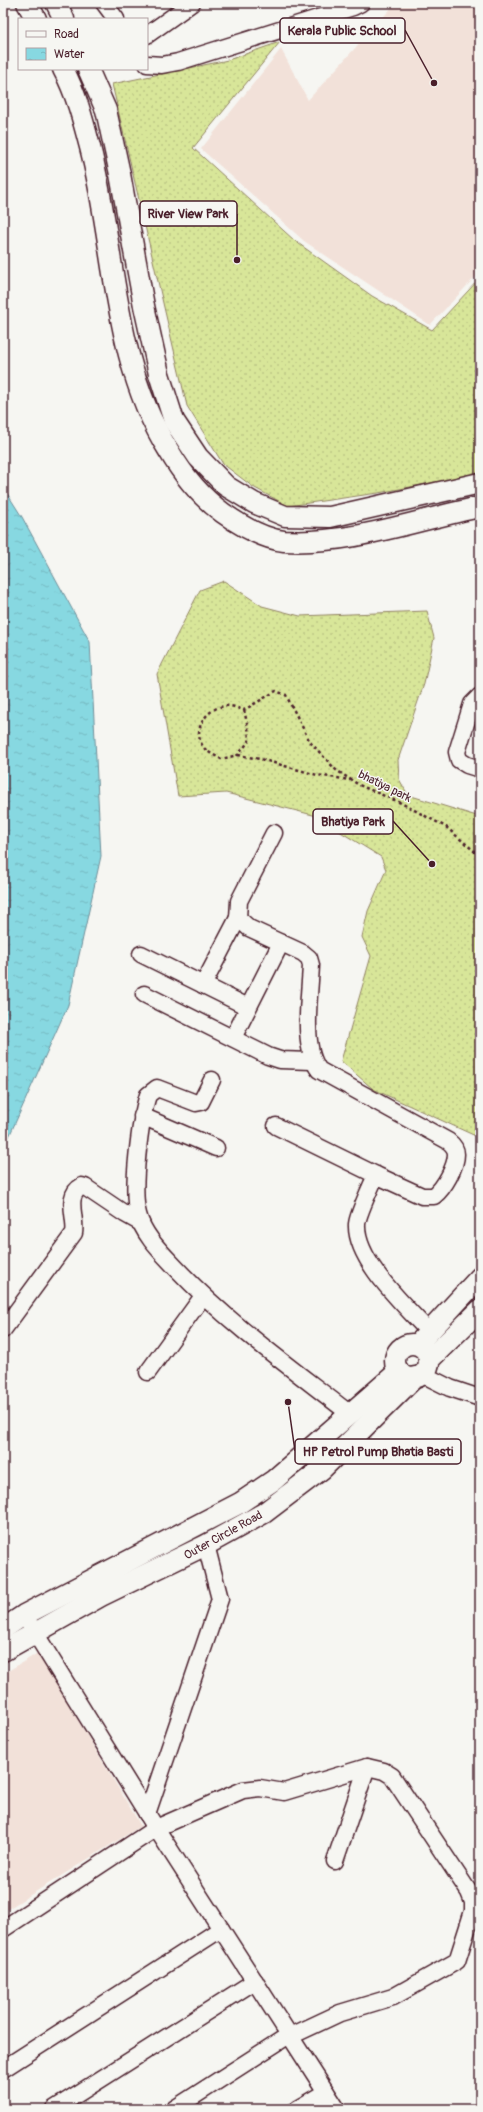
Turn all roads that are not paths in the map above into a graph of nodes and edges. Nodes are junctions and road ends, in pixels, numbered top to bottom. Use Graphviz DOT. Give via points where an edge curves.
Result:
graph roads {
  1 [pos="27,3"];
  2 [pos="56,3"];
  3 [pos="104,3"];
  4 [pos="192,3"];
  5 [pos="361,3"];
  6 [pos="35,18"];
  7 [pos="64,18"];
  8 [pos="115,18"];
  9 [pos="148,34"];
  10 [pos="148,64"];
  11 [pos="63,70"];
  12 [pos="88,70"];
  13 [pos="480,483"];
  14 [pos="480,506"];
  15 [pos="480,696"];
  16 [pos="480,769"];
  17 [pos="274,833"];
  18 [pos="238,918"];
  19 [pos="281,943"];
  20 [pos="141,954"];
  21 [pos="202,985"];
  22 [pos="144,994"];
  23 [pos="248,1007"];
  24 [pos="233,1038"];
  25 [pos="312,1061"];
  26 [pos="212,1080"];
  27 [pos="142,1116"];
  28 [pos="276,1126"];
  29 [pos="216,1148"];
  30 [pos="376,1175"];
  31 [pos="141,1222"];
  32 [pos="480,1276"];
  33 [pos="203,1296"];
  34 [pos="480,1310"];
  35 [pos="3,1330"];
  36 [pos="423,1338"];
  37 [pos="416,1371"];
  38 [pos="148,1372"];
  39 [pos="480,1398"];
  40 [pos="350,1414"];
  41 [pos="206,1545"];
  42 [pos="24,1615"];
  43 [pos="3,1629"];
  44 [pos="35,1633"];
  45 [pos="3,1651"];
  46 [pos="367,1767"];
  47 [pos="147,1814"];
  48 [pos="156,1828"];
  49 [pos="335,1861"];
  50 [pos="3,1929"];
  51 [pos="221,1929"];
  52 [pos="255,1981"];
  53 [pos="289,2035"];
  54 [pos="3,2069"];
  55 [pos="326,2092"];
  56 [pos="54,2109"];
  57 [pos="174,2109"];
  58 [pos="297,2109"];
  59 [pos="337,2109"];
  1 -- 6 [label="main road"];
  2 -- 7 [label="main road"];
  3 -- 8 [label="street"];
  4 -- 9 [label="street"];
  5 -- 10 [label="street" via="353,8 178,62"];
  11 -- 14 [label="main road" via="82,117 96,171 136,383 154,428 178,466 207,501 243,528 282,541 315,541 360,535"];
  12 -- 13 [label="main road" via="106,110 159,374 174,421 198,457 226,486 254,503 285,516 330,517"];
  15 -- 16 [label="street" via="472,704 458,752 459,760 463,764"];
  17 -- 18 [label="street" via="239,901"];
  18 -- 19 [label="street" via="249,928"];
  18 -- 21 [label="street"];
  19 -- 23 [label="street"];
  19 -- 25 [label="street" via="303,953 309,958 311,965 309,1032"];
  20 -- 21 [label="street"];
  21 -- 23 [label="street"];
  22 -- 24 [label="street"];
  23 -- 24 [label="street"];
  24 -- 25 [label="street" via="280,1060"];
  25 -- 30 [label="street" via="319,1070 448,1141 456,1153 448,1178 440,1192 434,1196 422,1196"];
  26 -- 27 [label="street" via="201,1102 190,1101 166,1090 151,1090"];
  27 -- 29 [label="street"];
  27 -- 31 [label="street" via="135,1198"];
  28 -- 30 [label="street"];
  30 -- 36 [label="street" via="357,1223 358,1238 376,1272"];
  31 -- 33 [label="street" via="161,1253"];
  31 -- 35 [label="street" via="85,1187 78,1188 72,1201 76,1226 74,1233"];
  32 -- 36 [label="main road"];
  33 -- 38 [label="street"];
  33 -- 40 [label="street"];
  34 -- 37 [label="main road"];
  36 -- 37 [label="main road" via="428,1353"];
  36 -- 37 [label="main road" via="404,1346 396,1357"];
  37 -- 39 [label="street" via="450,1388"];
  37 -- 40 [label="main road, Outer Circle Road"];
  37 -- 41 [label="main road, Outer Circle Road" via="322,1469 264,1513"];
  40 -- 42 [label="main road, Outer Circle Road" via="274,1480 240,1503"];
  41 -- 44 [label="main road, Outer Circle Road" via="101,1596"];
  41 -- 47 [label="street" via="220,1599"];
  42 -- 43 [label="main road, Outer Circle Road"];
  42 -- 44 [label="street"];
  44 -- 45 [label="main road, Outer Circle Road"];
  44 -- 47 [label="street"];
  46 -- 48 [label="street" via="284,1792 251,1788"];
  46 -- 49 [label="street"];
  46 -- 53 [label="street" via="384,1771 398,1783 469,1892 473,1911 456,1960 393,1997 340,2013"];
  47 -- 48 [label="street"];
  48 -- 50 [label="street"];
  48 -- 51 [label="street"];
  51 -- 52 [label="street"];
  51 -- 54 [label="street"];
  52 -- 53 [label="street"];
  52 -- 56 [label="street"];
  53 -- 55 [label="street"];
  53 -- 57 [label="street"];
  55 -- 58 [label="street"];
  55 -- 59 [label="street"];
}
